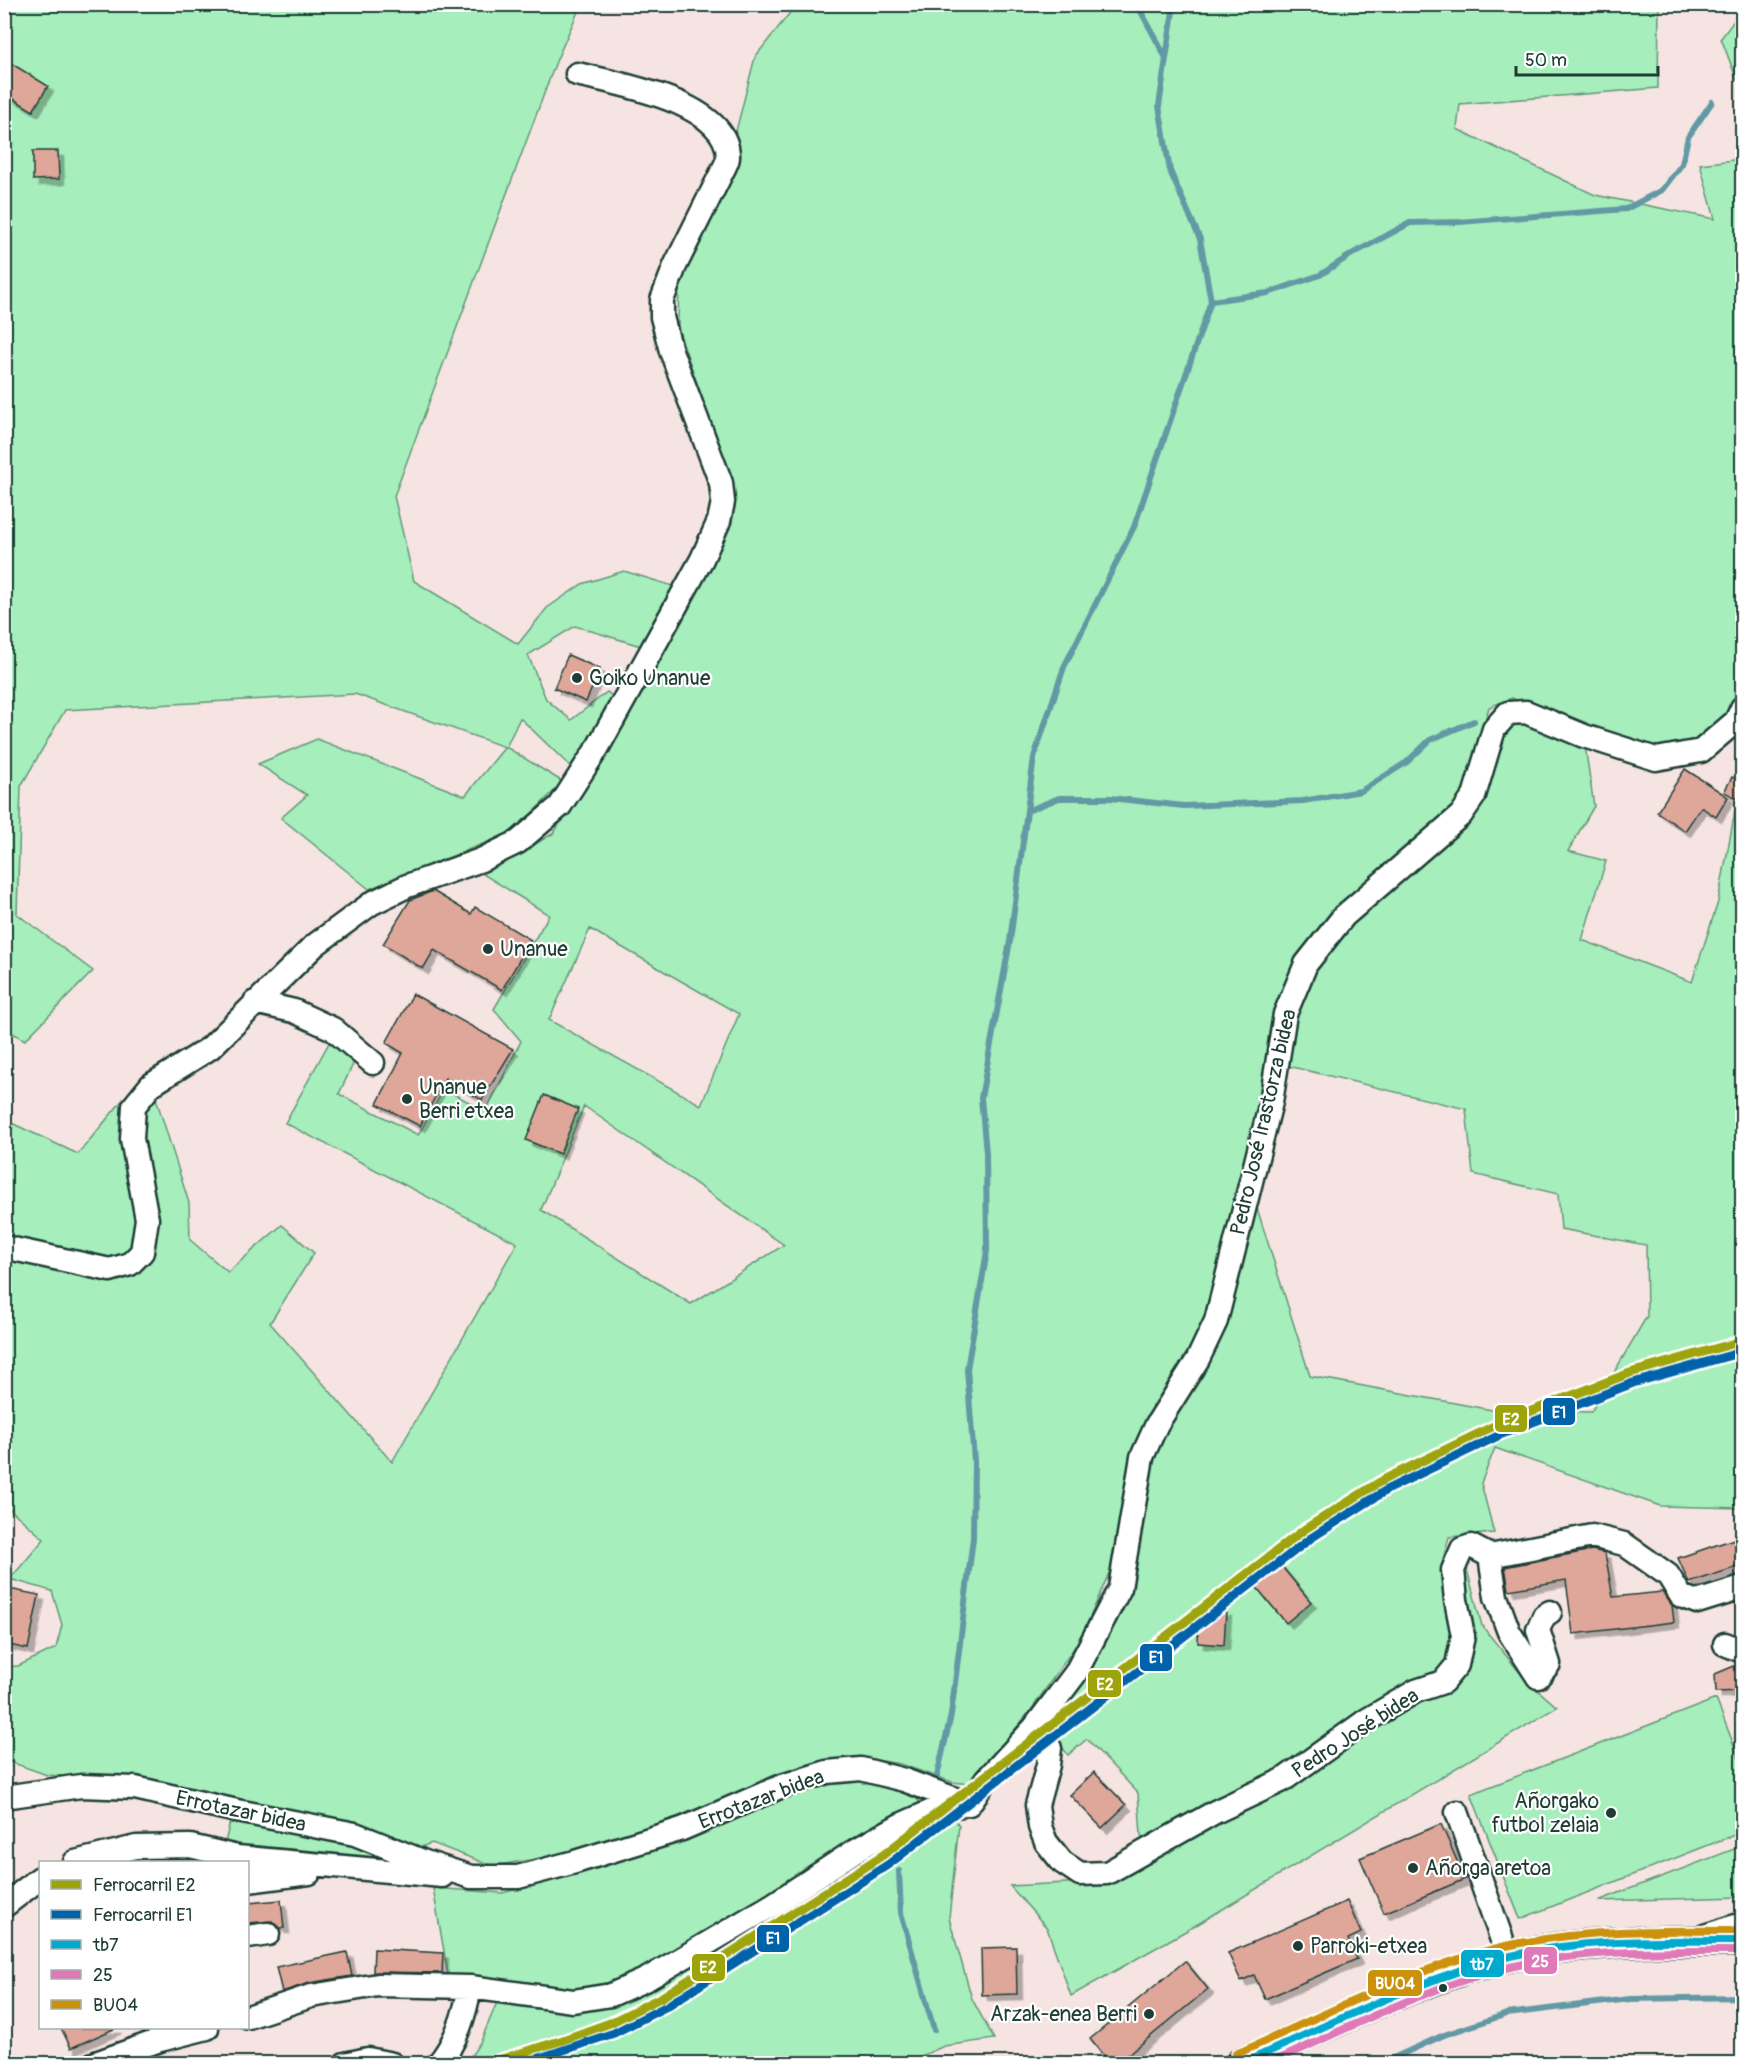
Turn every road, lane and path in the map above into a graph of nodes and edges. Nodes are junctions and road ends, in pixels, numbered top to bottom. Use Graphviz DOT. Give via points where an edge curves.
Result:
graph roads {
  1 [pos="576,74"];
  2 [pos="1743,708"];
  3 [pos="255,1002"];
  4 [pos="373,1063"];
  5 [pos="4,1247"];
  6 [pos="1490,1556"];
  7 [pos="1743,1588"];
  8 [pos="1550,1612"];
  9 [pos="1034,1728"];
  10 [pos="4,1797"];
  11 [pos="969,1804"];
  12 [pos="1457,1812"];
  13 [pos="83,1861"];
  14 [pos="358,1868"];
  15 [pos="471,1877"];
  16 [pos="39,1879"];
  17 [pos="249,1881"];
  18 [pos="4,1906"];
  19 [pos="1743,1924"];
  20 [pos="1688,1941"];
  21 [pos="1743,1941"];
  22 [pos="1508,1957"];
  23 [pos="470,1987"];
  24 [pos="249,2017"];
  25 [pos="199,2029"];
  26 [pos="157,2034"];
  27 [pos="93,2064"];
  28 [pos="345,2064"];
  29 [pos="392,2064"];
  30 [pos="438,2064"];
  31 [pos="1240,2064"];
  1 -- 3 [label="street" via="674,101 704,117 723,138 728,157 662,300 665,332 721,483 719,521 598,747 560,806 518,842 372,903 315,945"];
  2 -- 9 [label="street, Pedro José Irastorza bidea" via="1736,721 1701,751 1656,759 1526,712 1508,713 1494,729 1474,796 1461,815 1344,916 1306,964 1286,1014 1271,1102 1216,1321 1142,1457 1120,1588 1075,1674"];
  3 -- 4 [label="street" via="294,1011 333,1029"];
  3 -- 5 [label="street" via="210,1048 151,1085 134,1106 132,1139 147,1219 142,1252 130,1264 110,1270"];
  6 -- 7 [label="street" via="1592,1536 1624,1544 1668,1575 1681,1596 1697,1602"];
  6 -- 8 [label="street" via="1496,1597 1509,1632 1538,1677 1549,1664 1538,1630"];
  6 -- 9 [label="street, Pedro José bidea" via="1471,1546 1462,1549 1454,1570 1463,1636 1457,1665 1443,1682 1416,1691 1367,1720 1283,1780 1215,1812 1107,1873 1080,1874 1062,1862 1046,1842 1036,1805 1050,1748"];
  9 -- 11 [label="street, Pedro José Irastorza bidea"];
  10 -- 15 [label="street, Errotazar bidea" via="81,1786 135,1788 355,1834"];
  11 -- 15 [label="street, Errotazar bidea" via="861,1769 827,1772 783,1786 682,1829 575,1862 518,1877"];
  11 -- 23 [label="street" via="934,1810 900,1825 647,1979 611,1995 573,2001"];
  12 -- 22 [label="street"];
  13 -- 14 [label="street, Errotazar bidea" via="136,1847 190,1846 237,1857"];
  14 -- 15 [label="street, Errotazar bidea"];
  14 -- 17 [label="street, Errotazar bidea"];
  16 -- 18 [label="street"];
  19 -- 20 [label="street"];
  20 -- 21 [label="main road"];
  20 -- 22 [label="main road" via="1587,1945"];
  22 -- 31 [label="main road" via="1422,1984"];
  23 -- 24 [label="street" via="378,1985 311,1996"];
  23 -- 30 [label="street" via="466,2011"];
  25 -- 26 [label="street"];
  26 -- 27 [label="street"];
  28 -- 29 [label="street" via="368,2059"];
}
